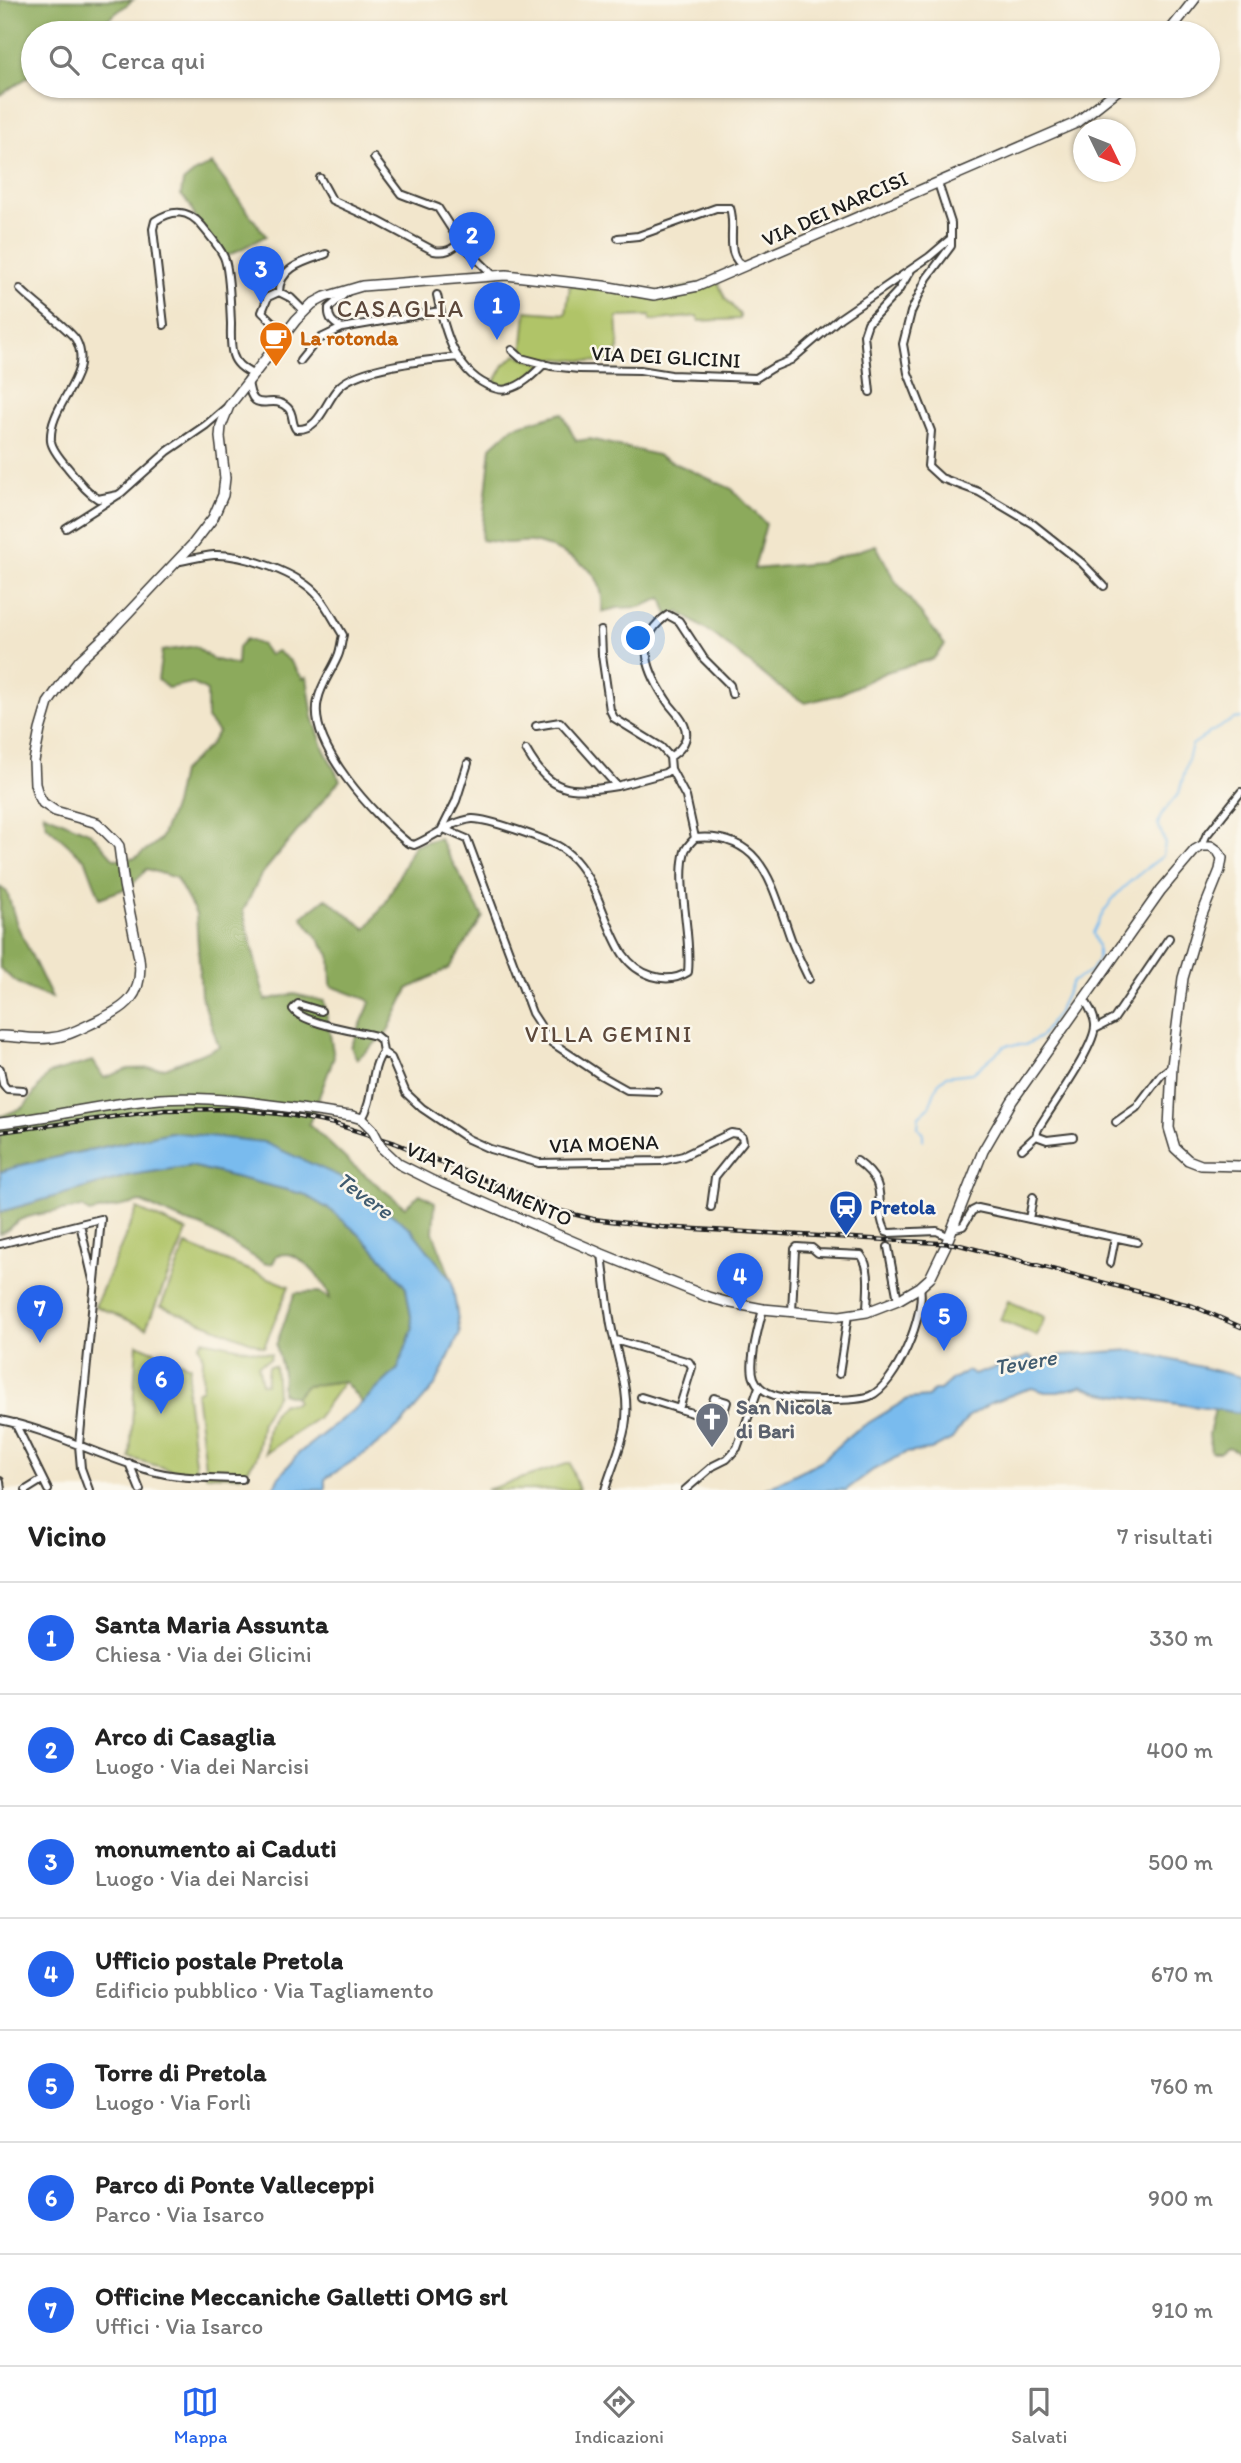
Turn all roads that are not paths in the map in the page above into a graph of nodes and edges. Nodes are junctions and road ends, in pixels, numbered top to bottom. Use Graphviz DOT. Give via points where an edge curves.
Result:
graph roads {
  1 [pos="1194,0"];
  2 [pos="1177,21"];
  3 [pos="1108,98"];
  4 [pos="374,158"];
  5 [pos="320,178"];
  6 [pos="938,183"];
  7 [pos="950,238"];
  8 [pos="618,239"];
  9 [pos="460,242"];
  10 [pos="326,254"];
  11 [pos="746,267"];
  12 [pos="912,268"];
  13 [pos="494,276"];
  14 [pos="20,289"];
  15 [pos="352,289"];
  16 [pos="279,292"];
  17 [pos="437,295"];
  18 [pos="304,311"];
  19 [pos="440,311"];
  20 [pos="164,325"];
  21 [pos="342,328"];
  22 [pos="285,334"];
  23 [pos="512,350"];
  24 [pos="458,357"];
  25 [pos="300,362"];
  26 [pos="544,364"];
  27 [pos="250,377"];
  28 [pos="870,392"];
  29 [pos="229,406"];
  30 [pos="118,495"];
  31 [pos="66,528"];
  32 [pos="174,562"];
  33 [pos="1104,586"];
  34 [pos="601,631"];
  35 [pos="732,694"];
  36 [pos="536,726"];
  37 [pos="526,750"];
  38 [pos="670,757"];
  39 [pos="468,763"];
  40 [pos="671,769"];
  41 [pos="617,786"];
  42 [pos="1241,792"];
  43 [pos="443,832"];
  44 [pos="695,838"];
  45 [pos="1202,846"];
  46 [pos="1169,938"];
  47 [pos="809,979"];
  48 [pos="1084,999"];
  49 [pos="321,1011"];
  50 [pos="1095,1029"];
  51 [pos="0,1036"];
  52 [pos="383,1052"];
  53 [pos="1172,1066"];
  54 [pos="0,1069"];
  55 [pos="23,1090"];
  56 [pos="657,1091"];
  57 [pos="362,1119"];
  58 [pos="1116,1122"];
  59 [pos="0,1123"];
  60 [pos="1036,1136"];
  61 [pos="1073,1137"];
  62 [pos="1022,1149"];
  63 [pos="857,1161"];
  64 [pos="1241,1166"];
  65 [pos="1032,1197"];
  66 [pos="711,1206"];
  67 [pos="1028,1219"];
  68 [pos="80,1224"];
  69 [pos="951,1233"];
  70 [pos="1115,1238"];
  71 [pos="1137,1242"];
  72 [pos="0,1244"];
  73 [pos="888,1247"];
  74 [pos="602,1254"];
  75 [pos="1110,1263"];
  76 [pos="94,1284"];
  77 [pos="920,1287"];
  78 [pos="898,1300"];
  79 [pos="763,1309"];
  80 [pos="792,1312"];
  81 [pos="867,1312"];
  82 [pos="848,1315"];
  83 [pos="614,1340"];
  84 [pos="839,1374"];
  85 [pos="759,1387"];
  86 [pos="641,1396"];
  87 [pos="679,1409"];
  88 [pos="708,1418"];
  89 [pos="0,1420"];
  90 [pos="15,1423"];
  91 [pos="79,1445"];
  92 [pos="129,1463"];
  93 [pos="242,1479"];
  94 [pos="0,1480"];
  95 [pos="42,1480"];
  96 [pos="1,1490"];
  97 [pos="26,1490"];
  98 [pos="48,1490"];
  99 [pos="89,1490"];
  100 [pos="140,1490"];
  101 [pos="606,1490"];
  102 [pos="685,1490"];
  1 -- 2 [label="street"];
  3 -- 6 [label="street, VIA DEI NARCISI" via="1076,123"];
  4 -- 9 [label="street" via="401,194 438,208"];
  5 -- 9 [label="street" via="332,200 435,251 453,249"];
  6 -- 7 [label="street" via="951,223"];
  6 -- 11 [label="street, VIA DEI NARCISI"];
  7 -- 12 [label="street, VIA DEI GLICINI"];
  7 -- 33 [label="street" via="951,246 911,312 903,344 908,373 931,431 928,466 941,478 979,492 1033,524"];
  8 -- 11 [label="street, VIA DEI NARCISI" via="716,208 730,208 733,256"];
  9 -- 13 [label="street"];
  10 -- 16 [label="street" via="286,272"];
  11 -- 13 [label="street, VIA DEI NARCISI" via="698,286 654,295"];
  12 -- 26 [label="street, VIA DEI GLICINI" via="840,318 791,360 756,378 594,371"];
  12 -- 28 [label="street, VIA DEI GLICINI" via="868,323 864,335"];
  13 -- 15 [label="street, VIA DEI NARCISI"];
  14 -- 30 [label="street" via="76,338 80,355 80,372 60,404 51,443 91,495 98,499"];
  15 -- 18 [label="street, VIA DEI NARCISI" via="325,297"];
  15 -- 21 [label="street" via="329,308 328,315"];
  16 -- 18 [label="street"];
  16 -- 22 [label="street" via="268,298 262,312"];
  17 -- 19 [label="street"];
  18 -- 22 [label="street, VIA DEI NARCISI"];
  19 -- 21 [label="street"];
  19 -- 24 [label="street"];
  20 -- 27 [label="street" via="153,229 165,214 185,212 224,258 231,347 234,359"];
  21 -- 25 [label="street" via="317,340"];
  22 -- 27 [label="street, VIA DEI NARCISI"];
  23 -- 26 [label="street, VIA DEI GLICINI" via="521,358"];
  24 -- 26 [label="street" via="467,372 505,390"];
  24 -- 27 [label="street" via="394,366 352,378 304,430 296,429 286,406 254,401 249,393"];
  27 -- 29 [label="street, VIA DEI NARCISI"];
  29 -- 30 [label="street"];
  29 -- 32 [label="street, VIA DEI NARCISI" via="220,437 223,495 203,532"];
  30 -- 31 [label="street"];
  32 -- 43 [label="street" via="214,555 233,557 302,580 319,597 343,635 317,703 324,741 365,803 408,843 414,845"];
  32 -- 51 [label="street, VIA DEI NARCISI" via="80,660 48,703 34,761 35,785 43,803 97,823 119,846 141,968 138,987 121,1009 69,1034 46,1039"];
  34 -- 38 [label="street" via="614,718"];
  35 -- 38 [label="street" via="730,685 704,659 679,621 668,615 657,622 646,644 646,657 658,687 686,727 682,748"];
  36 -- 41 [label="street" via="560,722"];
  37 -- 41 [label="street" via="538,771 566,789"];
  38 -- 40 [label="street"];
  39 -- 43 [label="street"];
  40 -- 41 [label="street"];
  40 -- 44 [label="street" via="686,797"];
  42 -- 45 [label="street"];
  43 -- 44 [label="street" via="472,819 559,846 585,873 625,957 664,980 688,972 683,868 686,849"];
  43 -- 56 [label="street" via="467,839 531,1013 551,1042 627,1090"];
  44 -- 47 [label="street" via="724,838 754,854 778,898"];
  45 -- 48 [label="street, VIA TAGLIAMENTO" via="1161,890"];
  45 -- 53 [label="street" via="1211,846 1222,858 1184,978"];
  46 -- 50 [label="street" via="1114,1019"];
  48 -- 50 [label="street"];
  48 -- 69 [label="street, VIA TAGLIAMENTO" via="1012,1101 983,1151"];
  49 -- 52 [label="street, VIA MOENA" via="304,1004 293,1009 308,1020 376,1036"];
  50 -- 60 [label="street"];
  52 -- 57 [label="street"];
  52 -- 66 [label="street, VIA MOENA" via="391,1058 406,1093 422,1108 468,1139 539,1163 662,1161 738,1133 743,1142 715,1177"];
  53 -- 58 [label="street" via="1136,1108"];
  53 -- 64 [label="street" via="1169,1128 1175,1148 1201,1165"];
  54 -- 55 [label="street" via="7,1089"];
  57 -- 59 [label="street" via="191,1099 140,1101"];
  57 -- 74 [label="street, VIA TAGLIAMENTO, bridge" via="382,1148 418,1175"];
  60 -- 61 [label="street" via="1047,1140"];
  60 -- 62 [label="street"];
  63 -- 69 [label="street" via="878,1182 886,1231"];
  65 -- 67 [label="street"];
  67 -- 69 [label="street" via="978,1208"];
  67 -- 70 [label="street"];
  68 -- 72 [label="street"];
  68 -- 76 [label="street"];
  68 -- 76 [label="street" via="101,1219"];
  69 -- 77 [label="street, VIA TAGLIAMENTO" via="936,1269"];
  70 -- 71 [label="street"];
  70 -- 75 [label="street"];
  73 -- 78 [label="street"];
  74 -- 79 [label="street, VIA TAGLIAMENTO" via="708,1297"];
  74 -- 83 [label="street"];
  76 -- 91 [label="street"];
  77 -- 78 [label="street, VIA TAGLIAMENTO"];
  77 -- 85 [label="street" via="919,1311 907,1347 890,1380 876,1392 854,1399 787,1398"];
  78 -- 81 [label="street, VIA TAGLIAMENTO"];
  79 -- 80 [label="street, VIA TAGLIAMENTO"];
  79 -- 85 [label="street" via="751,1368"];
  80 -- 81 [label="street" via="797,1247 861,1255 867,1271"];
  80 -- 82 [label="street, VIA TAGLIAMENTO"];
  81 -- 82 [label="street, VIA TAGLIAMENTO"];
  82 -- 84 [label="street"];
  83 -- 87 [label="street" via="689,1362 692,1367"];
  83 -- 101 [label="street" via="624,1387 625,1425"];
  85 -- 102 [label="street" via="737,1448"];
  86 -- 87 [label="street"];
  87 -- 88 [label="street"];
  89 -- 90 [label="street"];
  90 -- 91 [label="street"];
  90 -- 95 [label="street"];
  91 -- 92 [label="street"];
  91 -- 99 [label="street"];
  92 -- 93 [label="street" via="176,1476"];
  92 -- 100 [label="street"];
  94 -- 96 [label="street"];
  95 -- 97 [label="street"];
  95 -- 98 [label="street"];
}
